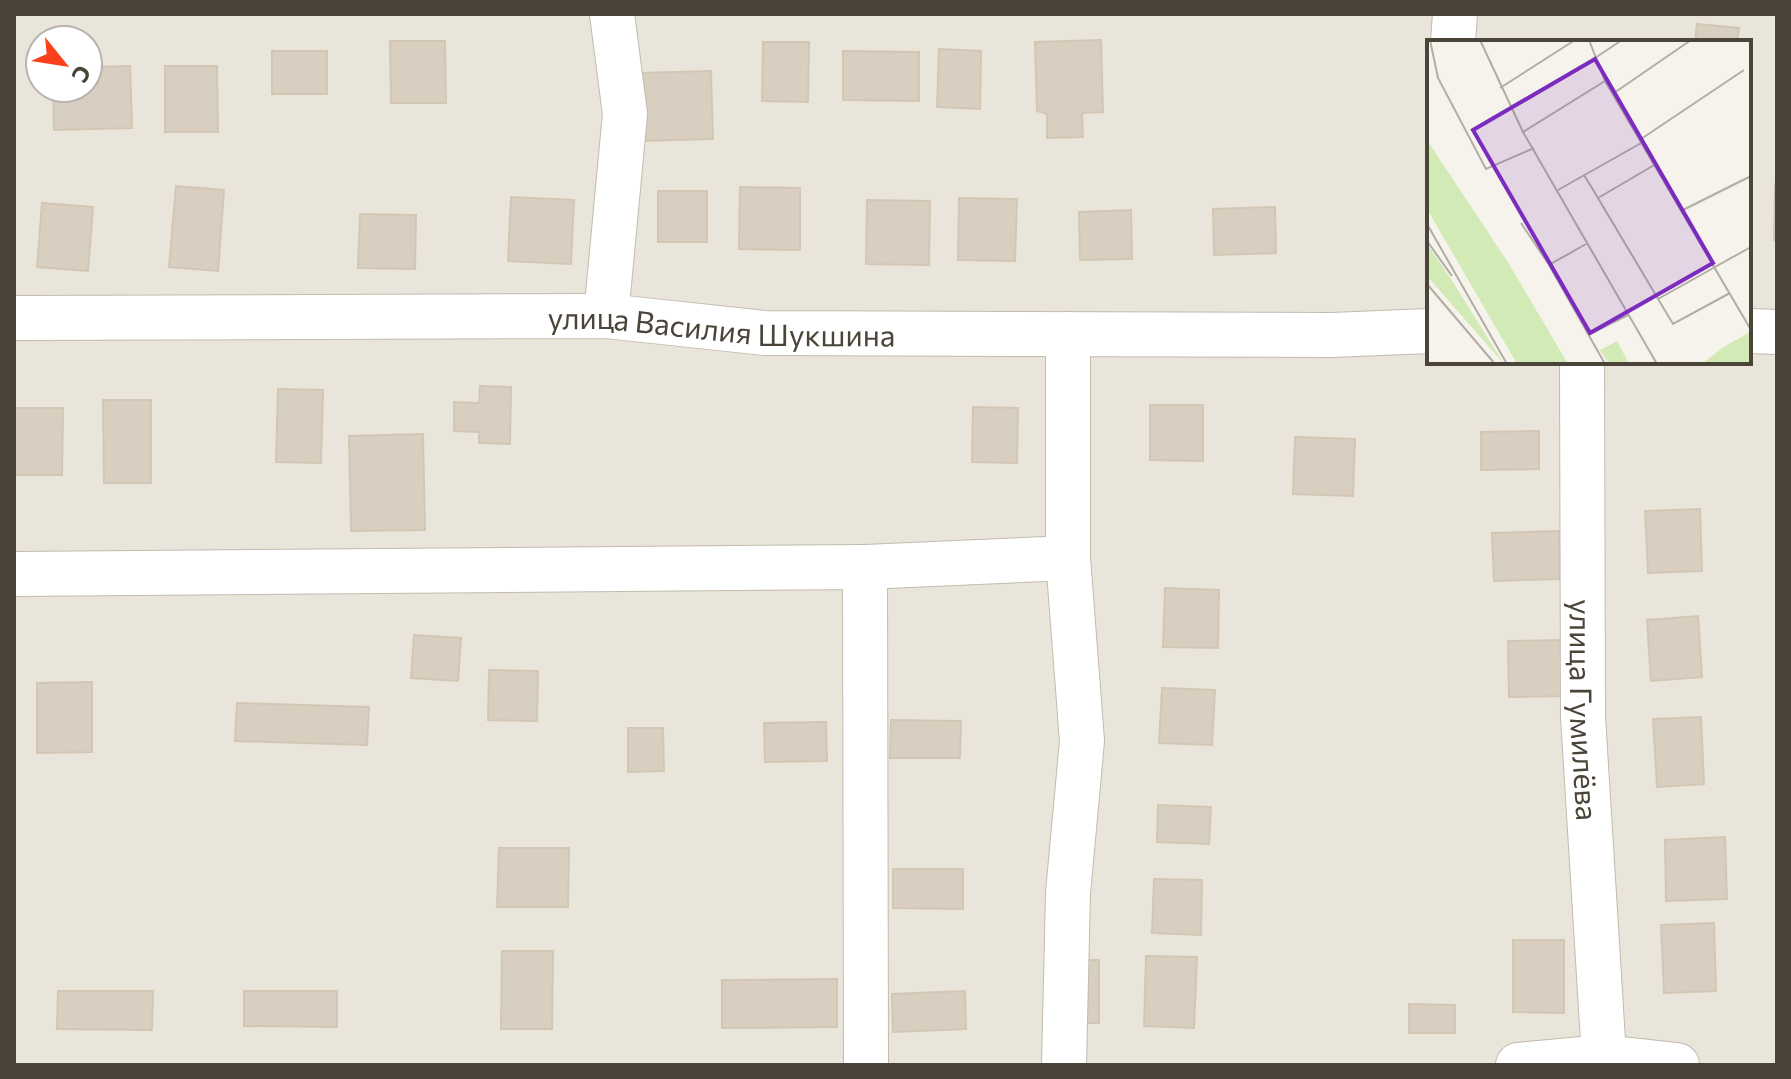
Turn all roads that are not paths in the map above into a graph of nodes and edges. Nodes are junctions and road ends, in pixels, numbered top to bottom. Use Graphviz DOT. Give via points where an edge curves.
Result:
graph roads {
  1 [pos="612,14"];
  2 [pos="1455,14"];
  3 [pos="1453,40"];
  4 [pos="606,316"];
  5 [pos="14,318"];
  6 [pos="1427,331"];
  7 [pos="1751,331"];
  8 [pos="1777,332"];
  9 [pos="1068,334"];
  10 [pos="1582,364"];
  11 [pos="1068,558"];
  12 [pos="865,567"];
  13 [pos="14,574"];
  14 [pos="1604,1057"];
  15 [pos="866,1065"];
  16 [pos="1064,1065"];
  17 [pos="1518,1065"];
  18 [pos="1677,1065"];
  1 -- 4 [label="street" via="625,114"];
  2 -- 3 [label="street"];
  4 -- 5 [label="street, улица Василия Шукшина"];
  4 -- 9 [label="street, улица Василия Шукшина" via="765,333"];
  6 -- 9 [label="street, улица Василия Шукшина"];
  7 -- 8 [label="street"];
  9 -- 11 [label="street"];
  10 -- 14 [label="street, улица Гумилёва" via="1583,717"];
  11 -- 12 [label="street"];
  11 -- 16 [label="street" via="1082,741 1068,893"];
  12 -- 13 [label="street"];
  12 -- 15 [label="street"];
  14 -- 17 [label="street"];
  14 -- 18 [label="street"];
}
